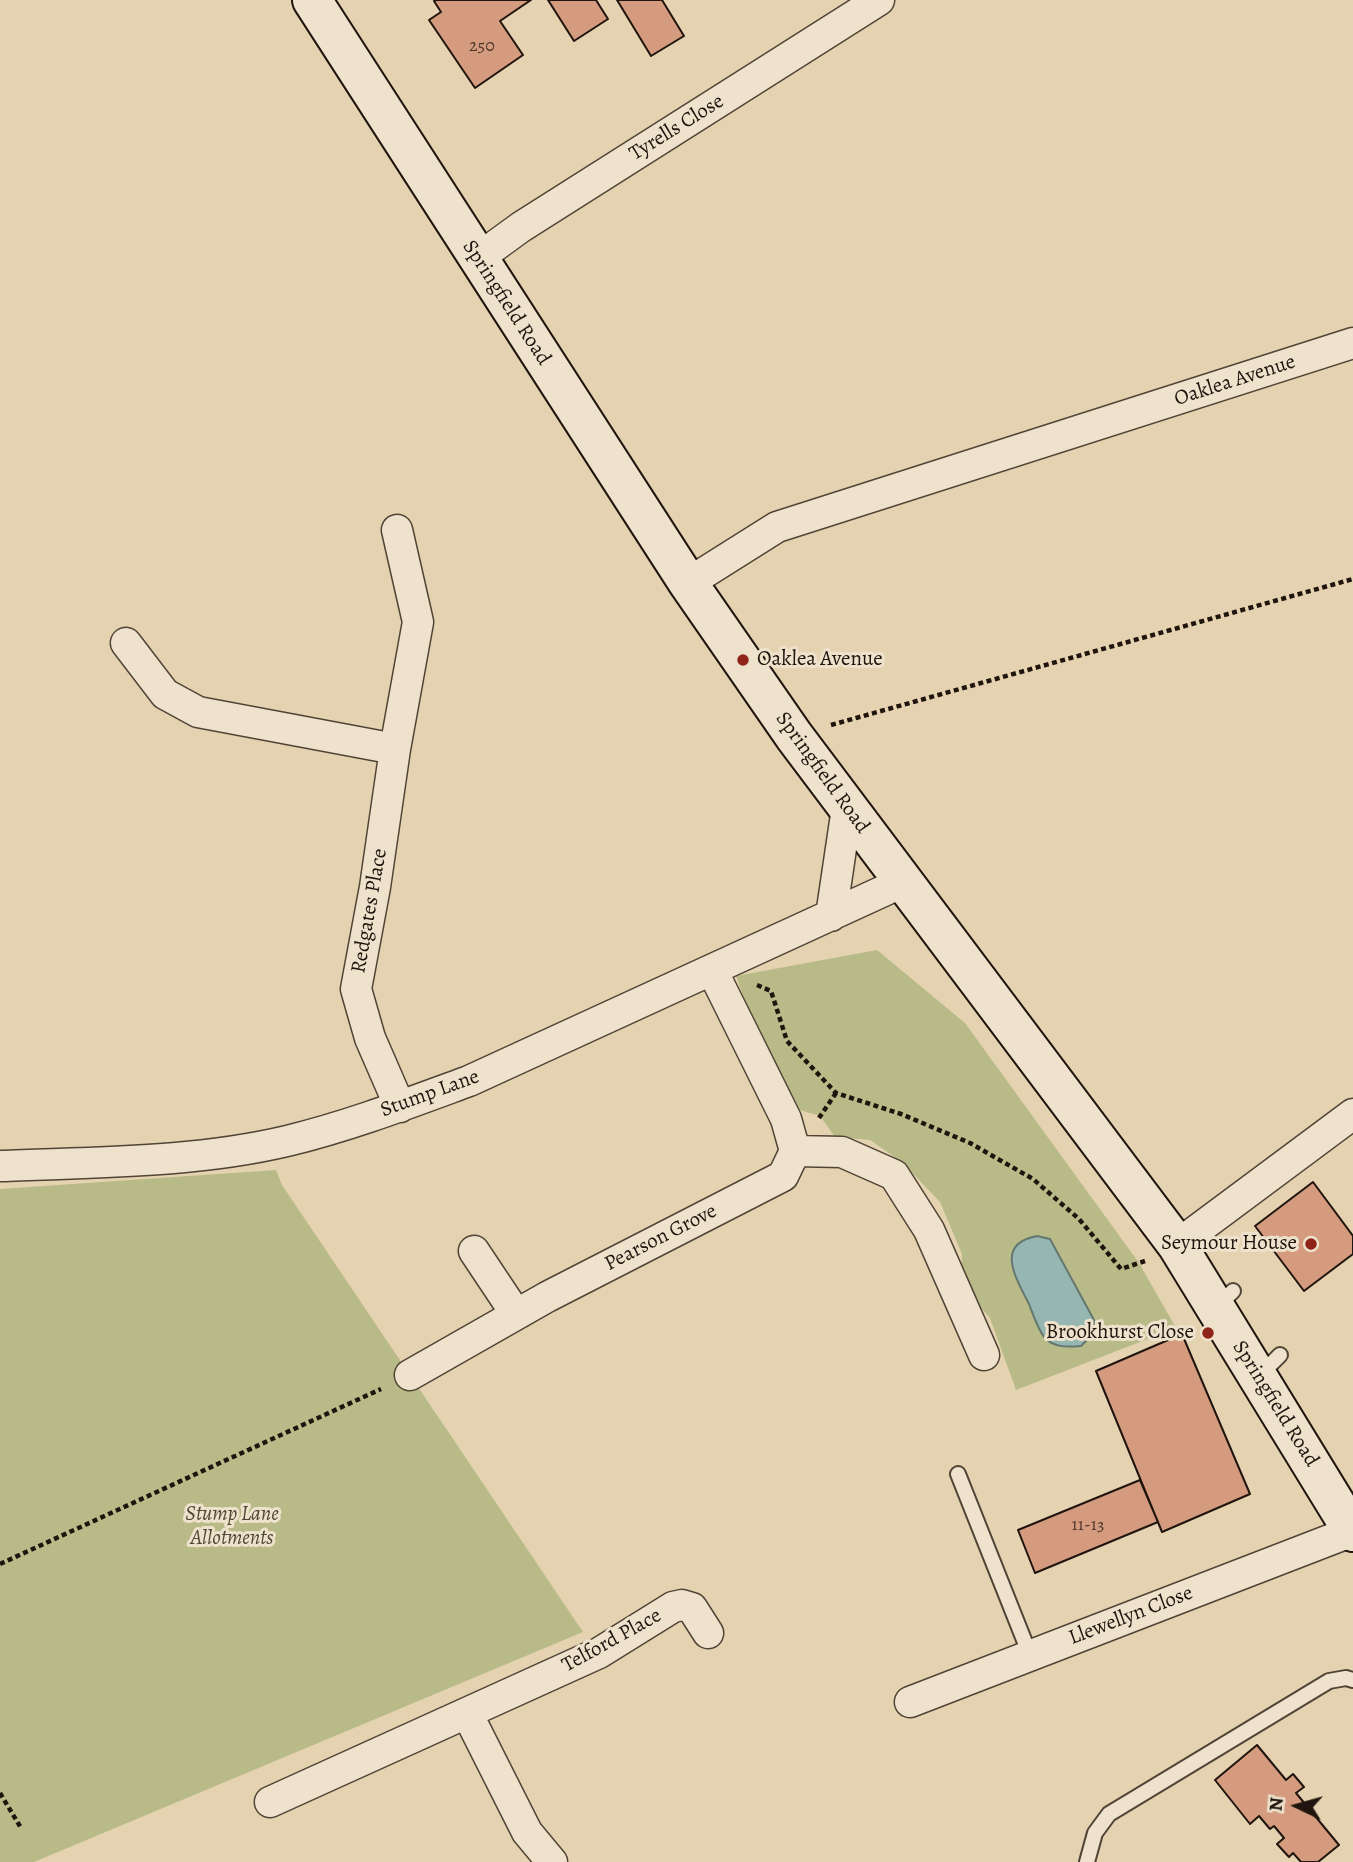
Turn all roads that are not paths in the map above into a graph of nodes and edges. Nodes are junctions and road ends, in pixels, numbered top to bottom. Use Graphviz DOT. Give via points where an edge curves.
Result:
graph roads {
  1 [pos="312,0"];
  2 [pos="879,0"];
  3 [pos="477,259"];
  4 [pos="1353,343"];
  5 [pos="397,530"];
  6 [pos="688,583"];
  7 [pos="126,643"];
  8 [pos="395,749"];
  9 [pos="847,808"];
  10 [pos="903,882"];
  11 [pos="831,916"];
  12 [pos="712,970"];
  13 [pos="400,1107"];
  14 [pos="1353,1114"];
  15 [pos="795,1151"];
  16 [pos="0,1166"];
  17 [pos="1177,1245"];
  18 [pos="474,1251"];
  19 [pos="516,1314"];
  20 [pos="984,1355"];
  21 [pos="410,1375"];
  22 [pos="958,1474"];
  23 [pos="1353,1531"];
  24 [pos="708,1633"];
  25 [pos="1030,1655"];
  26 [pos="1353,1680"];
  27 [pos="910,1702"];
  28 [pos="467,1713"];
  29 [pos="271,1802"];
  30 [pos="552,1862"];
  31 [pos="1087,1862"];
  1 -- 3 [label="main road, Springfield Road"];
  2 -- 3 [label="street, Tyrells Close"];
  3 -- 6 [label="main road, Springfield Road"];
  4 -- 6 [label="street, Oaklea Avenue" via="777,527"];
  5 -- 8 [label="street, Redgates Place" via="418,622"];
  6 -- 9 [label="main road, Springfield Road"];
  7 -- 8 [label="street" via="165,694 198,712"];
  8 -- 13 [label="street, Redgates Place" via="356,989 370,1038"];
  9 -- 10 [label="main road, Springfield Road"];
  9 -- 11 [label="street"];
  10 -- 11 [label="street, Stump Lane"];
  10 -- 17 [label="main road, Springfield Road"];
  11 -- 12 [label="street, Stump Lane"];
  12 -- 13 [label="street, Stump Lane" via="469,1081"];
  12 -- 15 [label="street" via="786,1119"];
  13 -- 16 [label="street, Stump Lane" via="286,1141 228,1151"];
  14 -- 17 [label="street"];
  15 -- 19 [label="street, Pearson Grove" via="783,1175"];
  15 -- 20 [label="street" via="842,1152 894,1175 929,1230"];
  17 -- 23 [label="main road, Springfield Road" via="1224,1300 1269,1366"];
  18 -- 19 [label="street"];
  19 -- 21 [label="street, Pearson Grove"];
  22 -- 25 [label="lane"];
  23 -- 25 [label="street, Llewellyn Close"];
  24 -- 28 [label="street, Telford Place" via="692,1608 673,1607 598,1653"];
  25 -- 27 [label="street, Llewellyn Close"];
  26 -- 31 [label="lane" via="1338,1679 1318,1688 1109,1814 1095,1833"];
  28 -- 29 [label="street, Telford Place"];
  28 -- 30 [label="street" via="527,1832"];
}
